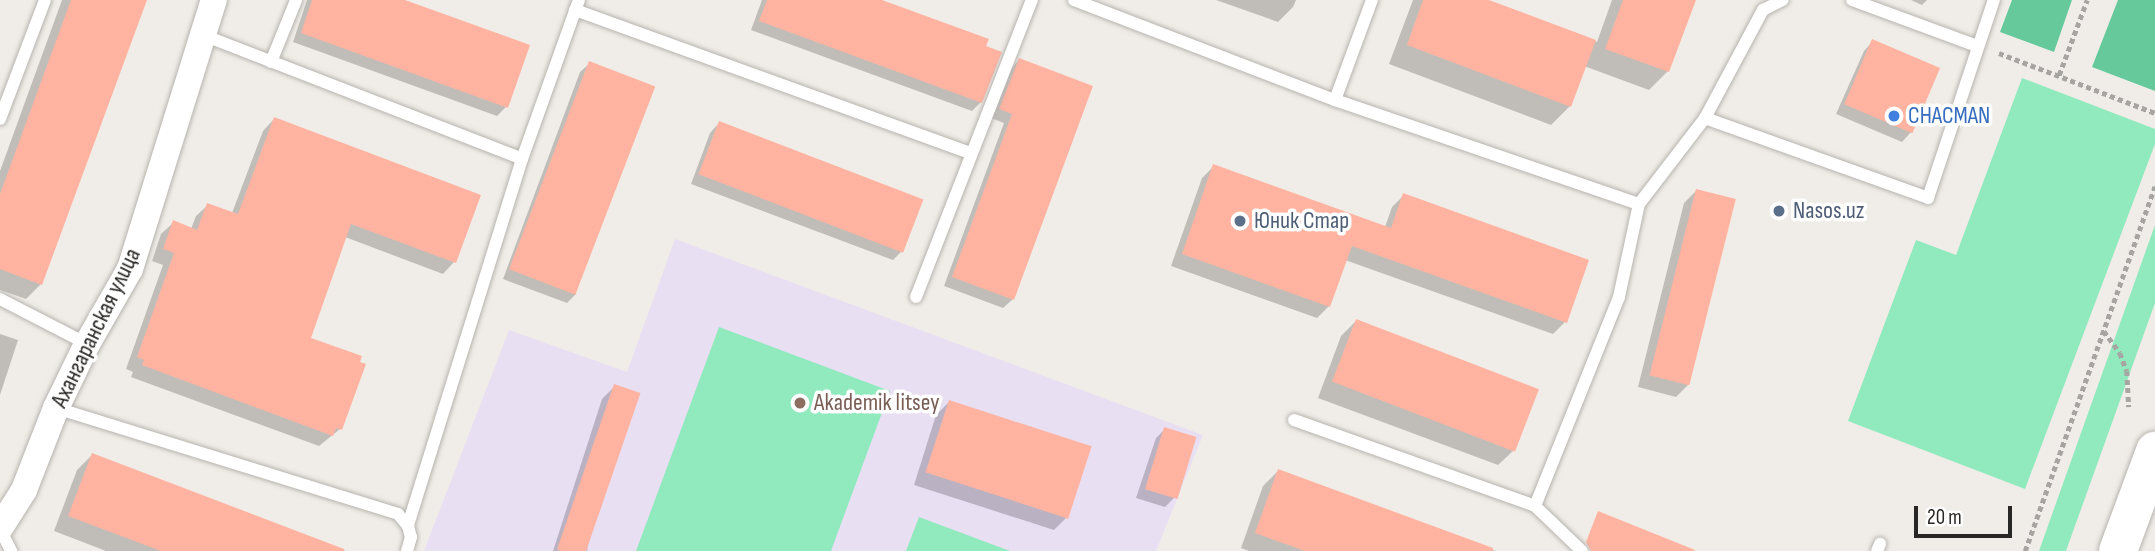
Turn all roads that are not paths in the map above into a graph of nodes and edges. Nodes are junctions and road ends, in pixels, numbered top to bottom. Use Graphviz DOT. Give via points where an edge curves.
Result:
graph roads {
  1 [pos="45,0"];
  2 [pos="214,0"];
  3 [pos="296,0"];
  4 [pos="1032,0"];
  5 [pos="1074,0"];
  6 [pos="1372,0"];
  7 [pos="1783,0"];
  8 [pos="1852,0"];
  9 [pos="1994,0"];
  10 [pos="577,5"];
  11 [pos="203,35"];
  12 [pos="1977,46"];
  13 [pos="271,62"];
  14 [pos="1335,100"];
  15 [pos="1705,118"];
  16 [pos="0,119"];
  17 [pos="970,153"];
  18 [pos="522,159"];
  19 [pos="1639,204"];
  20 [pos="916,297"];
  21 [pos="0,299"];
  22 [pos="87,344"];
  23 [pos="56,408"];
  24 [pos="1294,420"];
  25 [pos="2155,451"];
  26 [pos="1535,506"];
  27 [pos="408,526"];
  28 [pos="0,529"];
  29 [pos="11,551"];
  30 [pos="407,551"];
  31 [pos="1582,551"];
  32 [pos="2118,551"];
  1 -- 16 [label="lane"];
  2 -- 11 [label="street, Ахангаранская улица"];
  3 -- 13 [label="lane"];
  4 -- 17 [label="lane"];
  5 -- 14 [label="lane"];
  6 -- 14 [label="lane"];
  7 -- 15 [label="lane" via="1763,10"];
  8 -- 12 [label="lane"];
  9 -- 12 [label="lane"];
  10 -- 17 [label="lane"];
  10 -- 18 [label="lane"];
  11 -- 13 [label="lane"];
  11 -- 22 [label="street, Ахангаранская улица" via="130,269"];
  12 -- 15 [label="lane" via="1928,198"];
  13 -- 18 [label="lane"];
  14 -- 19 [label="lane"];
  15 -- 19 [label="lane"];
  17 -- 20 [label="lane"];
  18 -- 27 [label="lane"];
  19 -- 26 [label="lane" via="1619,297"];
  21 -- 22 [label="lane"];
  22 -- 23 [label="street, Ахангаранская улица"];
  23 -- 27 [label="lane" via="398,514"];
  23 -- 28 [label="street, Ахангаранская улица" via="24,490"];
  24 -- 26 [label="lane"];
  25 -- 32 [label="highway"];
  26 -- 31 [label="lane"];
  27 -- 30 [label="lane"];
  28 -- 29 [label="lane"];
}
